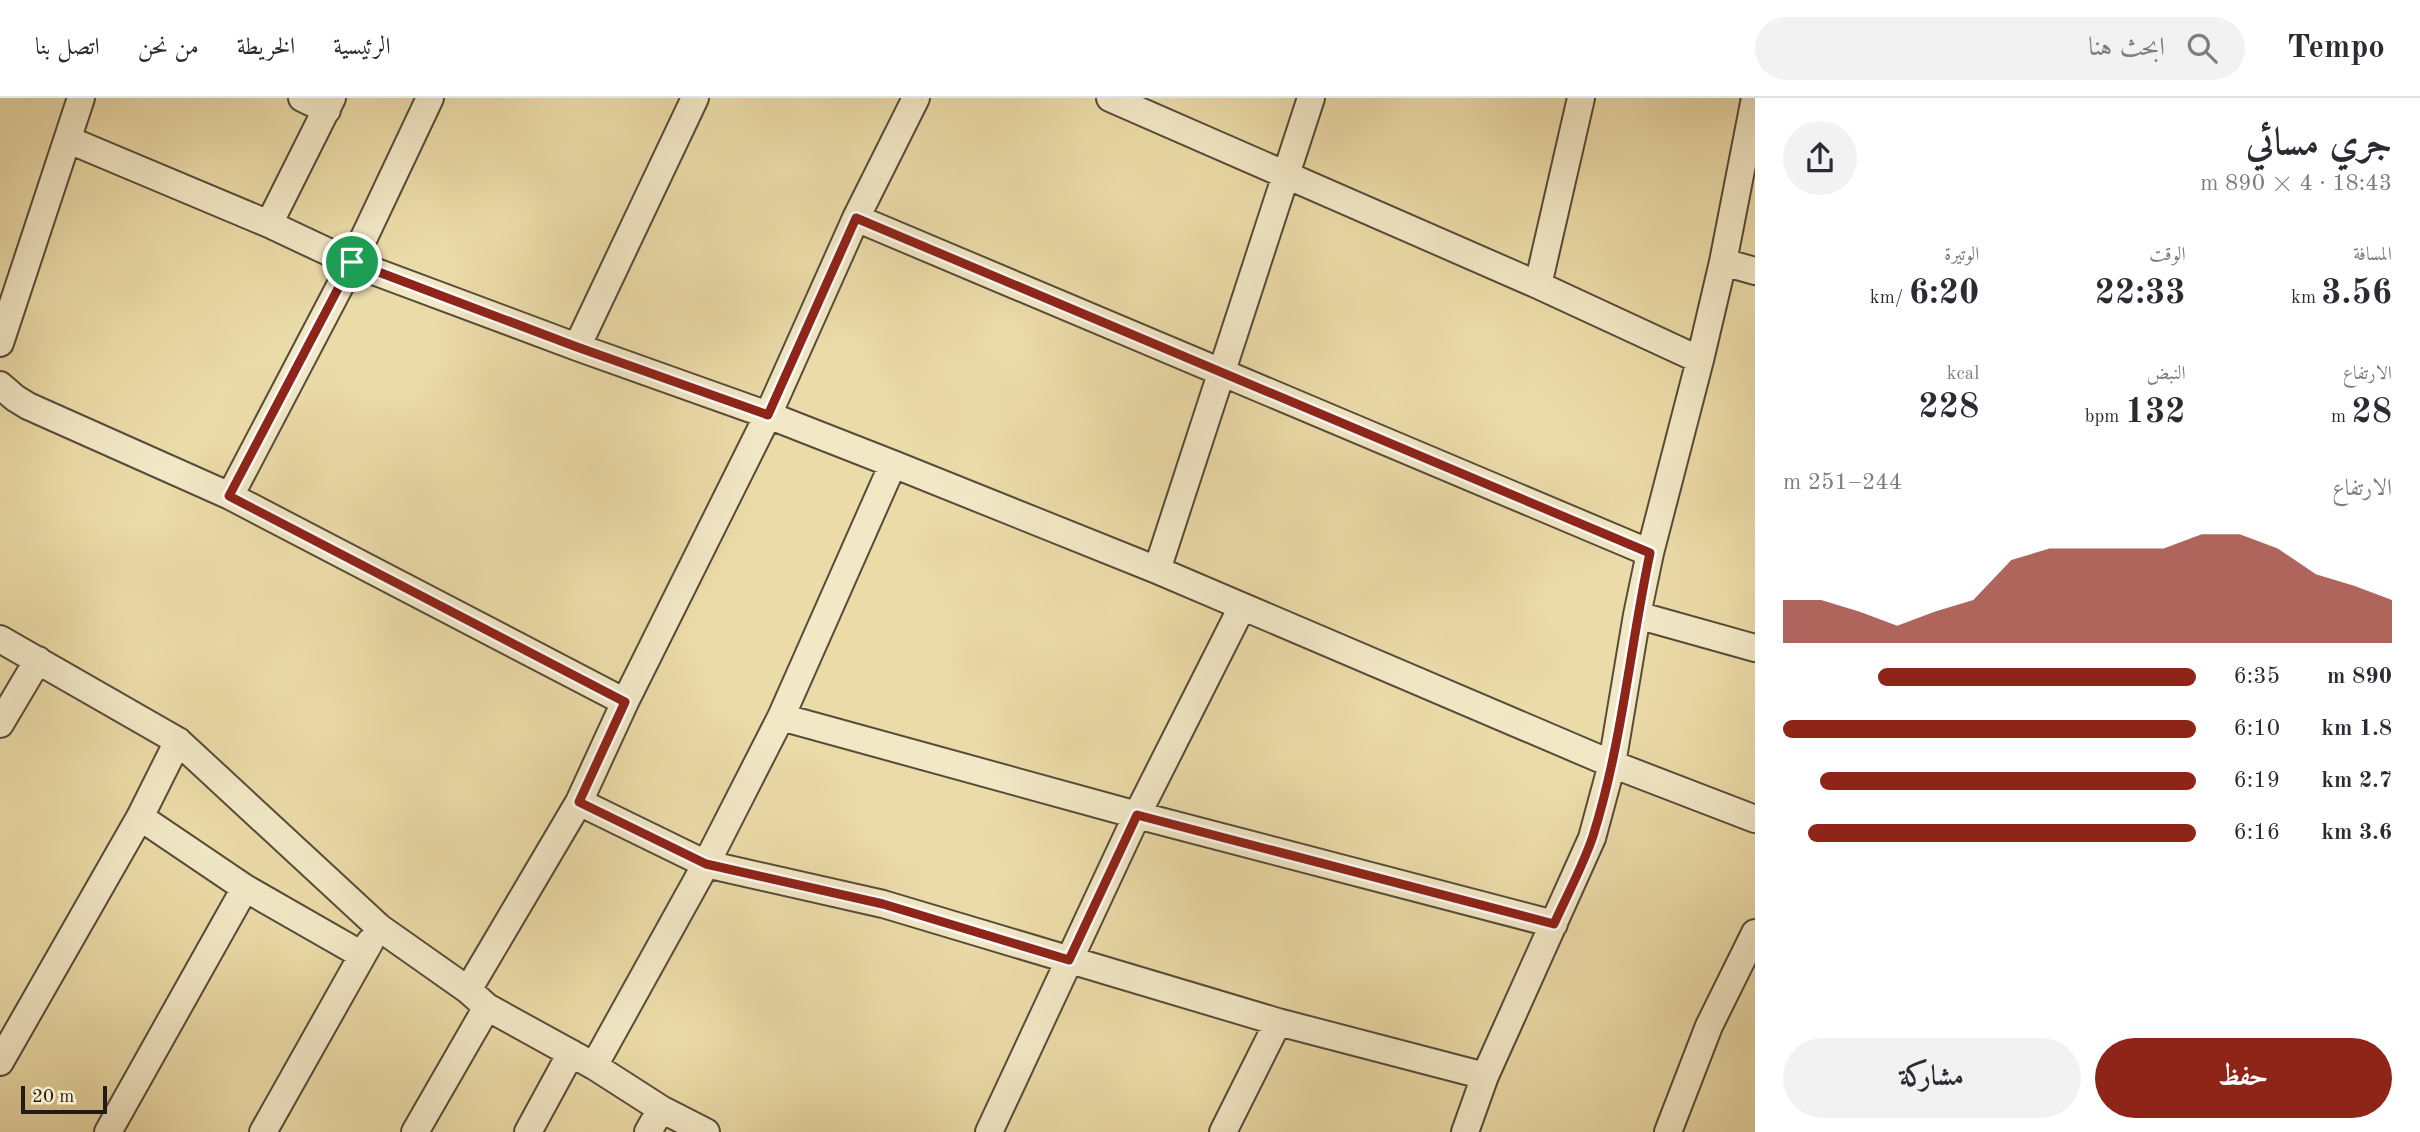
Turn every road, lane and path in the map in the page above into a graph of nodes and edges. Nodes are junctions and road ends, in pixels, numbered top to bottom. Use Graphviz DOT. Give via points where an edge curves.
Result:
graph roads {
  1 [pos="81,98"];
  2 [pos="302,98"];
  3 [pos="430,98"];
  4 [pos="695,98"];
  5 [pos="916,98"];
  6 [pos="1110,98"];
  7 [pos="1311,98"];
  8 [pos="1581,98"];
  9 [pos="1755,98"];
  10 [pos="330,104"];
  11 [pos="69,140"];
  12 [pos="1287,176"];
  13 [pos="856,218"];
  14 [pos="269,225"];
  15 [pos="352,262"];
  16 [pos="1723,262"];
  17 [pos="1755,271"];
  18 [pos="1538,285"];
  19 [pos="0,343"];
  20 [pos="577,347"];
  21 [pos="1700,360"];
  22 [pos="1221,371"];
  23 [pos="0,385"];
  24 [pos="768,415"];
  25 [pos="893,464"];
  26 [pos="229,496"];
  27 [pos="1650,553"];
  28 [pos="1157,570"];
  29 [pos="1242,607"];
  30 [pos="1637,615"];
  31 [pos="0,639"];
  32 [pos="1755,648"];
  33 [pos="38,660"];
  34 [pos="625,702"];
  35 [pos="781,717"];
  36 [pos="0,724"];
  37 [pos="178,741"];
  38 [pos="1612,764"];
  39 [pos="579,802"];
  40 [pos="1137,815"];
  41 [pos="140,817"];
  42 [pos="1755,819"];
  43 [pos="706,864"];
  44 [pos="244,888"];
  45 [pos="1554,924"];
  46 [pos="380,928"];
  47 [pos="1755,933"];
  48 [pos="362,955"];
  49 [pos="1069,960"];
  50 [pos="477,999"];
  51 [pos="1278,1022"];
  52 [pos="571,1053"];
  53 [pos="0,1062"];
  54 [pos="594,1066"];
  55 [pos="1485,1076"];
  56 [pos="654,1121"];
  57 [pos="108,1132"];
  58 [pos="263,1132"];
  59 [pos="415,1132"];
  60 [pos="528,1132"];
  61 [pos="706,1132"];
  62 [pos="989,1132"];
  63 [pos="1223,1132"];
  64 [pos="1465,1132"];
  65 [pos="1668,1132"];
  1 -- 11 [label="street"];
  2 -- 10 [label="street"];
  3 -- 15 [label="street"];
  4 -- 20 [label="street"];
  5 -- 13 [label="street"];
  6 -- 12 [label="street"];
  7 -- 12 [label="street"];
  8 -- 18 [label="street"];
  9 -- 16 [label="street"];
  10 -- 14 [label="street"];
  11 -- 14 [label="street"];
  11 -- 19 [label="street"];
  12 -- 18 [label="street"];
  12 -- 22 [label="street"];
  13 -- 22 [label="street"];
  13 -- 24 [label="street"];
  14 -- 15 [label="street"];
  15 -- 20 [label="street"];
  15 -- 26 [label="street"];
  16 -- 17 [label="street"];
  16 -- 21 [label="street"];
  18 -- 21 [label="street"];
  20 -- 24 [label="street"];
  21 -- 27 [label="street"];
  22 -- 27 [label="street"];
  22 -- 28 [label="street"];
  23 -- 26 [label="street" via="29,405"];
  24 -- 25 [label="street"];
  24 -- 34 [label="street"];
  25 -- 28 [label="street"];
  25 -- 35 [label="street"];
  26 -- 34 [label="street"];
  27 -- 30 [label="street"];
  28 -- 29 [label="street"];
  29 -- 38 [label="street"];
  29 -- 40 [label="street"];
  30 -- 32 [label="street"];
  30 -- 38 [label="street"];
  31 -- 33 [label="street"];
  33 -- 36 [label="street"];
  33 -- 37 [label="street"];
  34 -- 39 [label="street"];
  35 -- 40 [label="street"];
  35 -- 43 [label="street"];
  37 -- 41 [label="street"];
  37 -- 46 [label="street"];
  38 -- 42 [label="street"];
  38 -- 45 [label="street" via="1592,838"];
  39 -- 43 [label="street"];
  39 -- 50 [label="street"];
  40 -- 45 [label="street"];
  40 -- 49 [label="street"];
  41 -- 44 [label="street"];
  41 -- 53 [label="street"];
  43 -- 49 [label="street" via="883,904"];
  43 -- 54 [label="street"];
  44 -- 48 [label="street"];
  44 -- 57 [label="street"];
  45 -- 55 [label="street"];
  46 -- 48 [label="street"];
  46 -- 50 [label="street"];
  47 -- 65 [label="street" via="1709,1026"];
  48 -- 58 [label="street"];
  49 -- 51 [label="street"];
  49 -- 62 [label="street"];
  50 -- 52 [label="street"];
  50 -- 59 [label="street"];
  51 -- 55 [label="street"];
  51 -- 63 [label="street"];
  52 -- 54 [label="street"];
  52 -- 60 [label="street"];
  54 -- 56 [label="street"];
  55 -- 64 [label="street"];
  56 -- 61 [label="street"];
}
